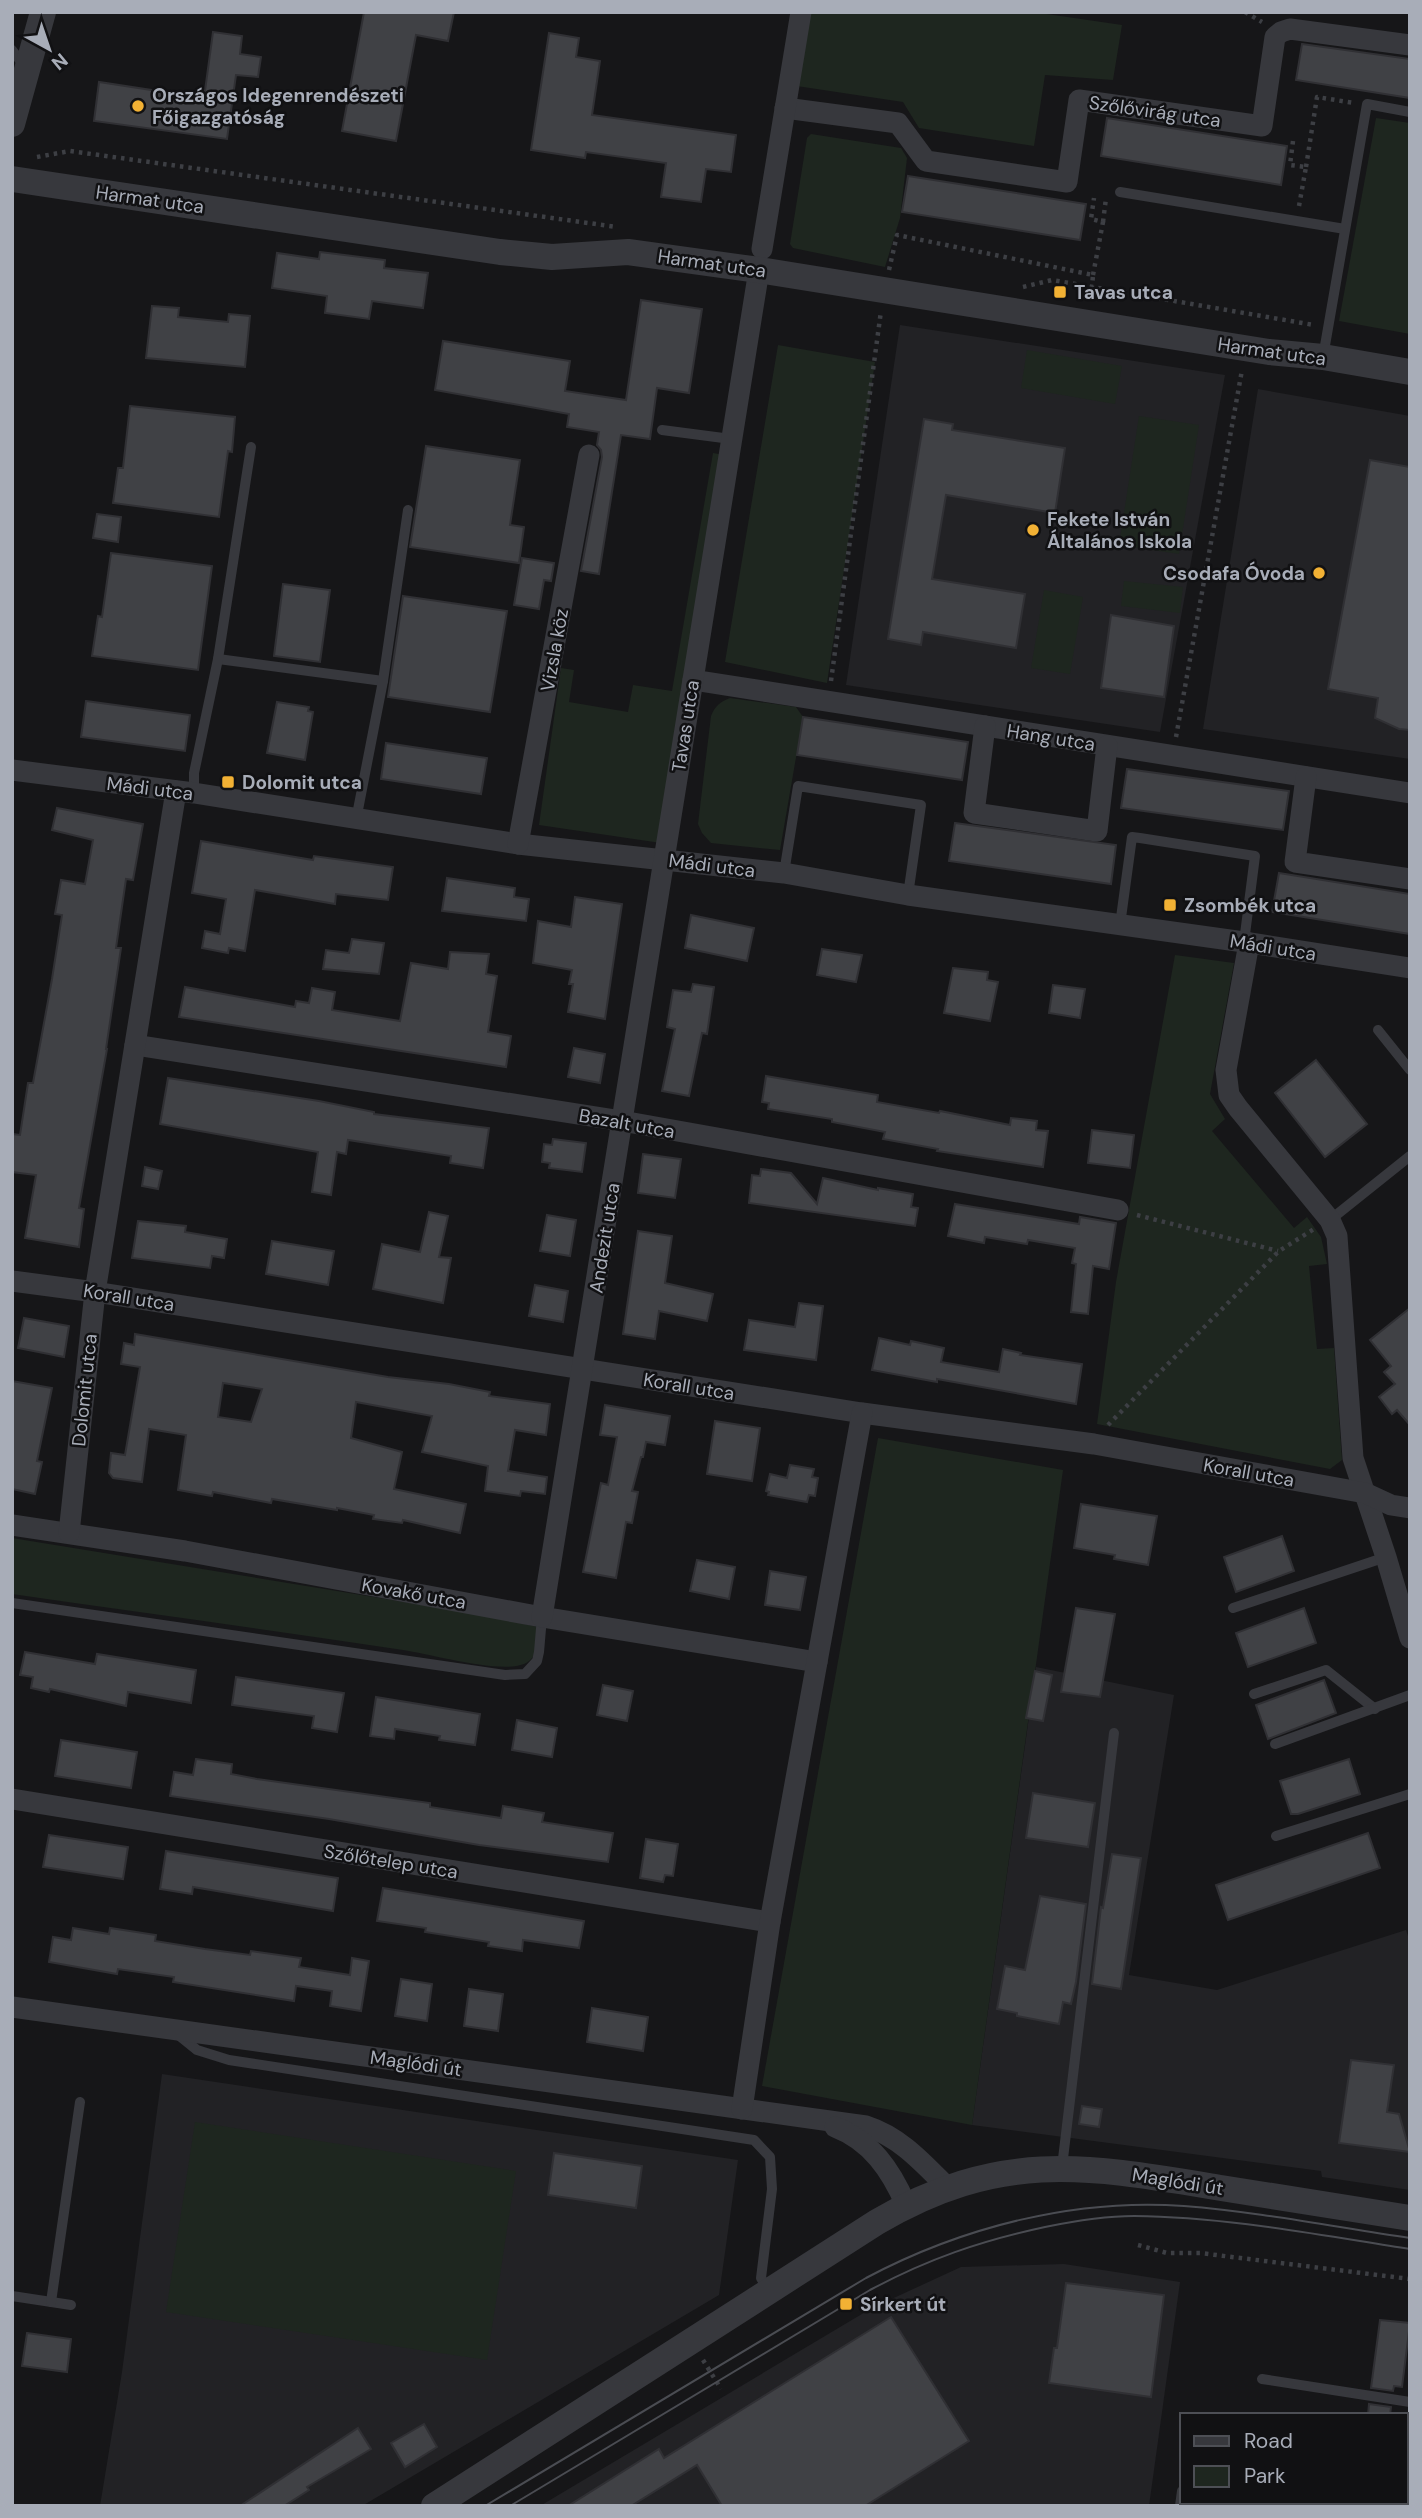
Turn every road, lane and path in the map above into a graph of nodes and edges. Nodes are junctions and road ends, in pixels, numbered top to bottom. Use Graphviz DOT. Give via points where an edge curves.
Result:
graph roads {
  1 [pos="43,12"];
  2 [pos="801,12"];
  3 [pos="1410,45"];
  4 [pos="20,60"];
  5 [pos="1367,104"];
  6 [pos="785,108"];
  7 [pos="1410,112"];
  8 [pos="12,124"];
  9 [pos="1293,141"];
  10 [pos="36,158"];
  11 [pos="1306,167"];
  12 [pos="12,179"];
  13 [pos="1120,192"];
  14 [pos="1094,198"];
  15 [pos="1297,220"];
  16 [pos="621,228"];
  17 [pos="1345,229"];
  18 [pos="761,259"];
  19 [pos="902,273"];
  20 [pos="1093,275"];
  21 [pos="1092,287"];
  22 [pos="1017,289"];
  23 [pos="881,307"];
  24 [pos="1327,331"];
  25 [pos="1323,357"];
  26 [pos="1243,365"];
  27 [pos="1410,372"];
  28 [pos="663,430"];
  29 [pos="731,439"];
  30 [pos="251,447"];
  31 [pos="589,455"];
  32 [pos="408,510"];
  33 [pos="218,659"];
  34 [pos="693,680"];
  35 [pos="383,681"];
  36 [pos="828,702"];
  37 [pos="985,726"];
  38 [pos="1107,746"];
  39 [pos="1173,756"];
  40 [pos="12,770"];
  41 [pos="1306,777"];
  42 [pos="185,792"];
  43 [pos="1410,793"];
  44 [pos="356,820"];
  45 [pos="518,844"];
  46 [pos="663,859"];
  47 [pos="784,873"];
  48 [pos="1410,879"];
  49 [pos="908,895"];
  50 [pos="1119,925"];
  51 [pos="1247,943"];
  52 [pos="1410,968"];
  53 [pos="1378,1030"];
  54 [pos="135,1045"];
  55 [pos="1410,1070"];
  56 [pos="622,1121"];
  57 [pos="1410,1156"];
  58 [pos="1118,1210"];
  59 [pos="1330,1220"];
  60 [pos="1279,1251"];
  61 [pos="12,1281"];
  62 [pos="95,1292"];
  63 [pos="583,1370"];
  64 [pos="862,1413"];
  65 [pos="1094,1444"];
  66 [pos="1365,1493"];
  67 [pos="1410,1508"];
  68 [pos="12,1525"];
  69 [pos="69,1533"];
  70 [pos="1386,1557"];
  71 [pos="12,1603"];
  72 [pos="1233,1608"];
  73 [pos="542,1617"];
  74 [pos="1410,1637"];
  75 [pos="817,1662"];
  76 [pos="1254,1694"];
  77 [pos="1410,1695"];
  78 [pos="1375,1709"];
  79 [pos="1114,1733"];
  80 [pos="1275,1744"];
  81 [pos="1410,1794"];
  82 [pos="12,1799"];
  83 [pos="1276,1836"];
  84 [pos="770,1922"];
  85 [pos="12,2007"];
  86 [pos="172,2029"];
  87 [pos="80,2102"];
  88 [pos="742,2109"];
  89 [pos="820,2121"];
  90 [pos="1062,2168"];
  91 [pos="947,2187"];
  92 [pos="906,2205"];
  93 [pos="1410,2218"];
  94 [pos="1138,2245"];
  95 [pos="1410,2280"];
  96 [pos="769,2292"];
  97 [pos="12,2297"];
  98 [pos="51,2302"];
  99 [pos="71,2305"];
  100 [pos="692,2342"];
  101 [pos="1262,2379"];
  102 [pos="721,2389"];
  103 [pos="1410,2402"];
  104 [pos="433,2506"];
  1 -- 4 [label="street"];
  2 -- 6 [label="street, Tavas utca"];
  3 -- 6 [label="street, Szőlővirág utca" via="1290,29 1281,32 1275,37 1262,126 1079,100 1067,182 926,161 898,123"];
  4 -- 8 [label="street"];
  5 -- 7 [label="lane"];
  5 -- 11 [label="path" via="1317,97"];
  5 -- 17 [label="lane"];
  6 -- 18 [label="street, Tavas utca"];
  9 -- 11 [label="path" via="1290,165"];
  10 -- 16 [label="path" via="71,151"];
  11 -- 15 [label="path"];
  12 -- 18 [label="street, Harmat utca" via="500,252 552,257 628,251"];
  13 -- 15 [label="lane"];
  14 -- 20 [label="path" via="1091,219 1103,222"];
  15 -- 17 [label="lane"];
  17 -- 24 [label="lane"];
  18 -- 25 [label="street, Harmat utca" via="1269,352"];
  18 -- 29 [label="street, Tavas utca"];
  19 -- 20 [label="path" via="889,271 897,235"];
  20 -- 21 [label="path"];
  21 -- 22 [label="path" via="1052,280"];
  21 -- 24 [label="path" via="1314,325"];
  23 -- 36 [label="path"];
  24 -- 25 [label="lane"];
  25 -- 27 [label="street, Harmat utca"];
  26 -- 39 [label="path"];
  28 -- 29 [label="lane"];
  29 -- 34 [label="street, Tavas utca"];
  30 -- 33 [label="lane"];
  31 -- 45 [label="street, Vizsla köz"];
  32 -- 35 [label="lane"];
  33 -- 35 [label="lane"];
  33 -- 42 [label="lane" via="194,773"];
  34 -- 36 [label="street, Hang utca"];
  34 -- 46 [label="street, Tavas utca"];
  35 -- 44 [label="lane"];
  36 -- 37 [label="street, Hang utca"];
  37 -- 38 [label="street, Hang utca"];
  37 -- 38 [label="street" via="974,813 1097,831"];
  38 -- 39 [label="street, Hang utca"];
  39 -- 41 [label="street, Hang utca"];
  40 -- 42 [label="street, Mádi utca"];
  41 -- 43 [label="street, Hang utca"];
  41 -- 48 [label="street" via="1295,862"];
  42 -- 44 [label="street, Mádi utca"];
  42 -- 54 [label="street, Dolomit utca"];
  44 -- 45 [label="street, Mádi utca"];
  45 -- 46 [label="street, Mádi utca"];
  46 -- 47 [label="street, Mádi utca"];
  46 -- 56 [label="street, Andezit utca"];
  47 -- 49 [label="street, Mádi utca"];
  47 -- 49 [label="lane" via="798,786 921,805"];
  49 -- 50 [label="street, Mádi utca"];
  50 -- 51 [label="street, Mádi utca"];
  50 -- 51 [label="lane" via="1132,837 1140,838 1255,856"];
  51 -- 52 [label="street, Mádi utca"];
  51 -- 59 [label="street" via="1227,1055 1227,1089"];
  53 -- 55 [label="lane"];
  54 -- 56 [label="street, Bazalt utca"];
  54 -- 62 [label="street, Dolomit utca"];
  56 -- 58 [label="street, Bazalt utca"];
  56 -- 63 [label="street, Andezit utca"];
  57 -- 59 [label="lane"];
  58 -- 60 [label="path"];
  59 -- 60 [label="path"];
  59 -- 66 [label="street" via="1340,1254 1353,1458"];
  60 -- 65 [label="path"];
  61 -- 62 [label="street, Korall utca"];
  62 -- 63 [label="street, Korall utca"];
  62 -- 69 [label="street, Dolomit utca"];
  63 -- 64 [label="street, Korall utca"];
  63 -- 73 [label="street, Andezit utca"];
  64 -- 65 [label="street, Korall utca"];
  64 -- 75 [label="street"];
  65 -- 66 [label="street, Korall utca"];
  66 -- 67 [label="street, Korall utca"];
  66 -- 70 [label="street"];
  68 -- 69 [label="street, Kovakő utca"];
  69 -- 73 [label="street, Kovakő utca"];
  70 -- 72 [label="lane"];
  70 -- 74 [label="street"];
  71 -- 73 [label="lane" via="505,1675 524,1674 537,1661"];
  73 -- 75 [label="street, Kovakő utca"];
  75 -- 84 [label="street"];
  76 -- 78 [label="lane" via="1326,1670"];
  77 -- 78 [label="lane"];
  78 -- 80 [label="lane"];
  79 -- 90 [label="lane"];
  81 -- 83 [label="lane"];
  82 -- 84 [label="street, Szőlőtelep utca"];
  84 -- 88 [label="street"];
  85 -- 86 [label="street, Maglódi út"];
  86 -- 88 [label="street, Maglódi út"];
  86 -- 96 [label="lane" via="197,2050 229,2060 754,2140 770,2157 772,2189 761,2278"];
  87 -- 98 [label="lane"];
  88 -- 89 [label="street, Maglódi út"];
  89 -- 91 [label="street, Maglódi út" via="884,2131"];
  89 -- 92 [label="street, Maglódi út" via="865,2144 891,2174"];
  90 -- 91 [label="street, Maglódi út" via="998,2173"];
  90 -- 93 [label="street, Maglódi út" via="1131,2173"];
  91 -- 92 [label="street, Maglódi út"];
  92 -- 96 [label="street"];
  94 -- 95 [label="path" via="1167,2253 1200,2253"];
  96 -- 100 [label="street"];
  97 -- 98 [label="lane"];
  98 -- 99 [label="lane"];
  100 -- 102 [label="path"];
  100 -- 104 [label="street" via="459,2495"];
  101 -- 103 [label="lane"];
}
